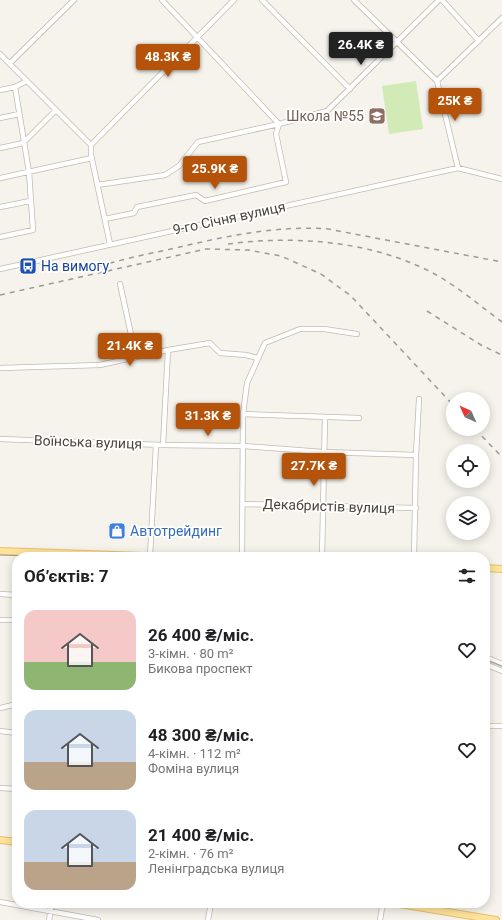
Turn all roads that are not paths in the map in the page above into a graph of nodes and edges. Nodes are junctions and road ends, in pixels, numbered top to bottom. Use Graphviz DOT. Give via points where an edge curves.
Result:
graph roads {
  1 [pos="74,0"];
  2 [pos="162,0"];
  3 [pos="234,0"];
  4 [pos="262,0"];
  5 [pos="354,0"];
  6 [pos="439,0"];
  7 [pos="442,0"];
  8 [pos="502,18"];
  9 [pos="197,37"];
  10 [pos="479,41"];
  11 [pos="396,43"];
  12 [pos="0,54"];
  13 [pos="10,64"];
  14 [pos="27,81"];
  15 [pos="437,81"];
  16 [pos="15,87"];
  17 [pos="350,89"];
  18 [pos="0,90"];
  19 [pos="56,110"];
  20 [pos="19,114"];
  21 [pos="0,118"];
  22 [pos="280,124"];
  23 [pos="23,143"];
  24 [pos="91,146"];
  25 [pos="0,148"];
  26 [pos="92,158"];
  27 [pos="458,168"];
  28 [pos="29,172"];
  29 [pos="0,178"];
  30 [pos="502,179"];
  31 [pos="98,185"];
  32 [pos="30,201"];
  33 [pos="0,207"];
  34 [pos="105,219"];
  35 [pos="0,237"];
  36 [pos="110,244"];
  37 [pos="0,269"];
  38 [pos="120,284"];
  39 [pos="357,334"];
  40 [pos="168,350"];
  41 [pos="136,357"];
  42 [pos="257,358"];
  43 [pos="0,368"];
  44 [pos="419,398"];
  45 [pos="243,414"];
  46 [pos="325,418"];
  47 [pos="359,418"];
  48 [pos="0,439"];
  49 [pos="156,444"];
  50 [pos="163,445"];
  51 [pos="243,446"];
  52 [pos="324,452"];
  53 [pos="416,455"];
  54 [pos="243,504"];
  55 [pos="322,506"];
  56 [pos="416,508"];
  57 [pos="0,551"];
  58 [pos="21,552"];
  59 [pos="150,552"];
  60 [pos="242,552"];
  61 [pos="322,552"];
  62 [pos="414,552"];
  63 [pos="490,568"];
  64 [pos="502,569"];
  65 [pos="0,594"];
  66 [pos="12,595"];
  67 [pos="0,620"];
  68 [pos="12,620"];
  69 [pos="490,659"];
  70 [pos="502,664"];
  71 [pos="490,666"];
  72 [pos="502,671"];
  73 [pos="12,705"];
  74 [pos="0,708"];
  75 [pos="490,726"];
  76 [pos="502,726"];
  77 [pos="0,731"];
  78 [pos="12,732"];
  79 [pos="0,788"];
  80 [pos="12,789"];
  81 [pos="0,840"];
  82 [pos="12,841"];
  83 [pos="0,902"];
  84 [pos="12,904"];
  85 [pos="34,908"];
  86 [pos="51,908"];
  87 [pos="210,908"];
  88 [pos="382,908"];
  89 [pos="424,908"];
  90 [pos="51,911"];
  91 [pos="49,920"];
  92 [pos="98,920"];
  93 [pos="208,920"];
  94 [pos="380,920"];
  95 [pos="496,920"];
  1 -- 13 [label="street"];
  2 -- 9 [label="street"];
  3 -- 9 [label="street"];
  4 -- 17 [label="street"];
  5 -- 11 [label="street"];
  6 -- 11 [label="street"];
  7 -- 10 [label="street"];
  8 -- 10 [label="street"];
  9 -- 22 [label="street"];
  9 -- 24 [label="street"];
  10 -- 15 [label="street"];
  11 -- 15 [label="street"];
  11 -- 17 [label="street"];
  12 -- 13 [label="street"];
  13 -- 14 [label="street"];
  14 -- 16 [label="street"];
  14 -- 19 [label="street"];
  15 -- 27 [label="street"];
  16 -- 18 [label="street"];
  16 -- 20 [label="street"];
  17 -- 22 [label="street" via="327,110"];
  19 -- 23 [label="street"];
  19 -- 24 [label="street"];
  20 -- 21 [label="street"];
  20 -- 23 [label="street"];
  22 -- 31 [label="street" via="198,142 179,166 165,175"];
  22 -- 34 [label="street" via="276,134 286,182 205,201 196,195 137,207 134,213"];
  23 -- 25 [label="street"];
  23 -- 28 [label="street"];
  24 -- 26 [label="street"];
  26 -- 28 [label="street"];
  26 -- 31 [label="street"];
  27 -- 30 [label="street"];
  27 -- 36 [label="street, 9-го Січня вулиця"];
  28 -- 29 [label="street"];
  28 -- 32 [label="street"];
  31 -- 34 [label="street"];
  32 -- 33 [label="street"];
  32 -- 35 [label="street" via="33,230"];
  34 -- 36 [label="street"];
  36 -- 37 [label="street, 9-го Січня вулиця"];
  38 -- 41 [label="street"];
  39 -- 42 [label="street" via="324,329 300,329 265,343"];
  40 -- 41 [label="street"];
  40 -- 42 [label="street" via="210,343 220,352"];
  40 -- 50 [label="street"];
  41 -- 43 [label="street" via="100,365"];
  42 -- 45 [label="street" via="247,383"];
  44 -- 53 [label="street"];
  45 -- 46 [label="street"];
  45 -- 51 [label="street"];
  46 -- 47 [label="street"];
  46 -- 52 [label="street"];
  48 -- 49 [label="street, Воїнська вулиця"];
  49 -- 50 [label="street, Воїнська вулиця"];
  49 -- 59 [label="street"];
  50 -- 51 [label="street, Воїнська вулиця"];
  51 -- 52 [label="street, Воїнська вулиця"];
  51 -- 54 [label="street"];
  52 -- 53 [label="street, Воїнська вулиця"];
  52 -- 55 [label="street"];
  53 -- 56 [label="street"];
  54 -- 55 [label="street, Декабристів вулиця"];
  54 -- 60 [label="street"];
  55 -- 56 [label="street, Декабристів вулиця"];
  55 -- 61 [label="street"];
  56 -- 62 [label="street"];
  57 -- 58 [label="main road"];
  63 -- 64 [label="main road"];
  65 -- 66 [label="street"];
  67 -- 68 [label="street"];
  69 -- 70 [label="street"];
  71 -- 72 [label="street"];
  73 -- 74 [label="street"];
  75 -- 76 [label="street"];
  77 -- 78 [label="street"];
  79 -- 80 [label="street"];
  81 -- 82 [label="main road"];
  83 -- 84 [label="street"];
  85 -- 90 [label="street"];
  86 -- 90 [label="street"];
  87 -- 93 [label="street"];
  88 -- 94 [label="street"];
  89 -- 95 [label="main road"];
  90 -- 91 [label="street"];
  90 -- 92 [label="street"];
}
